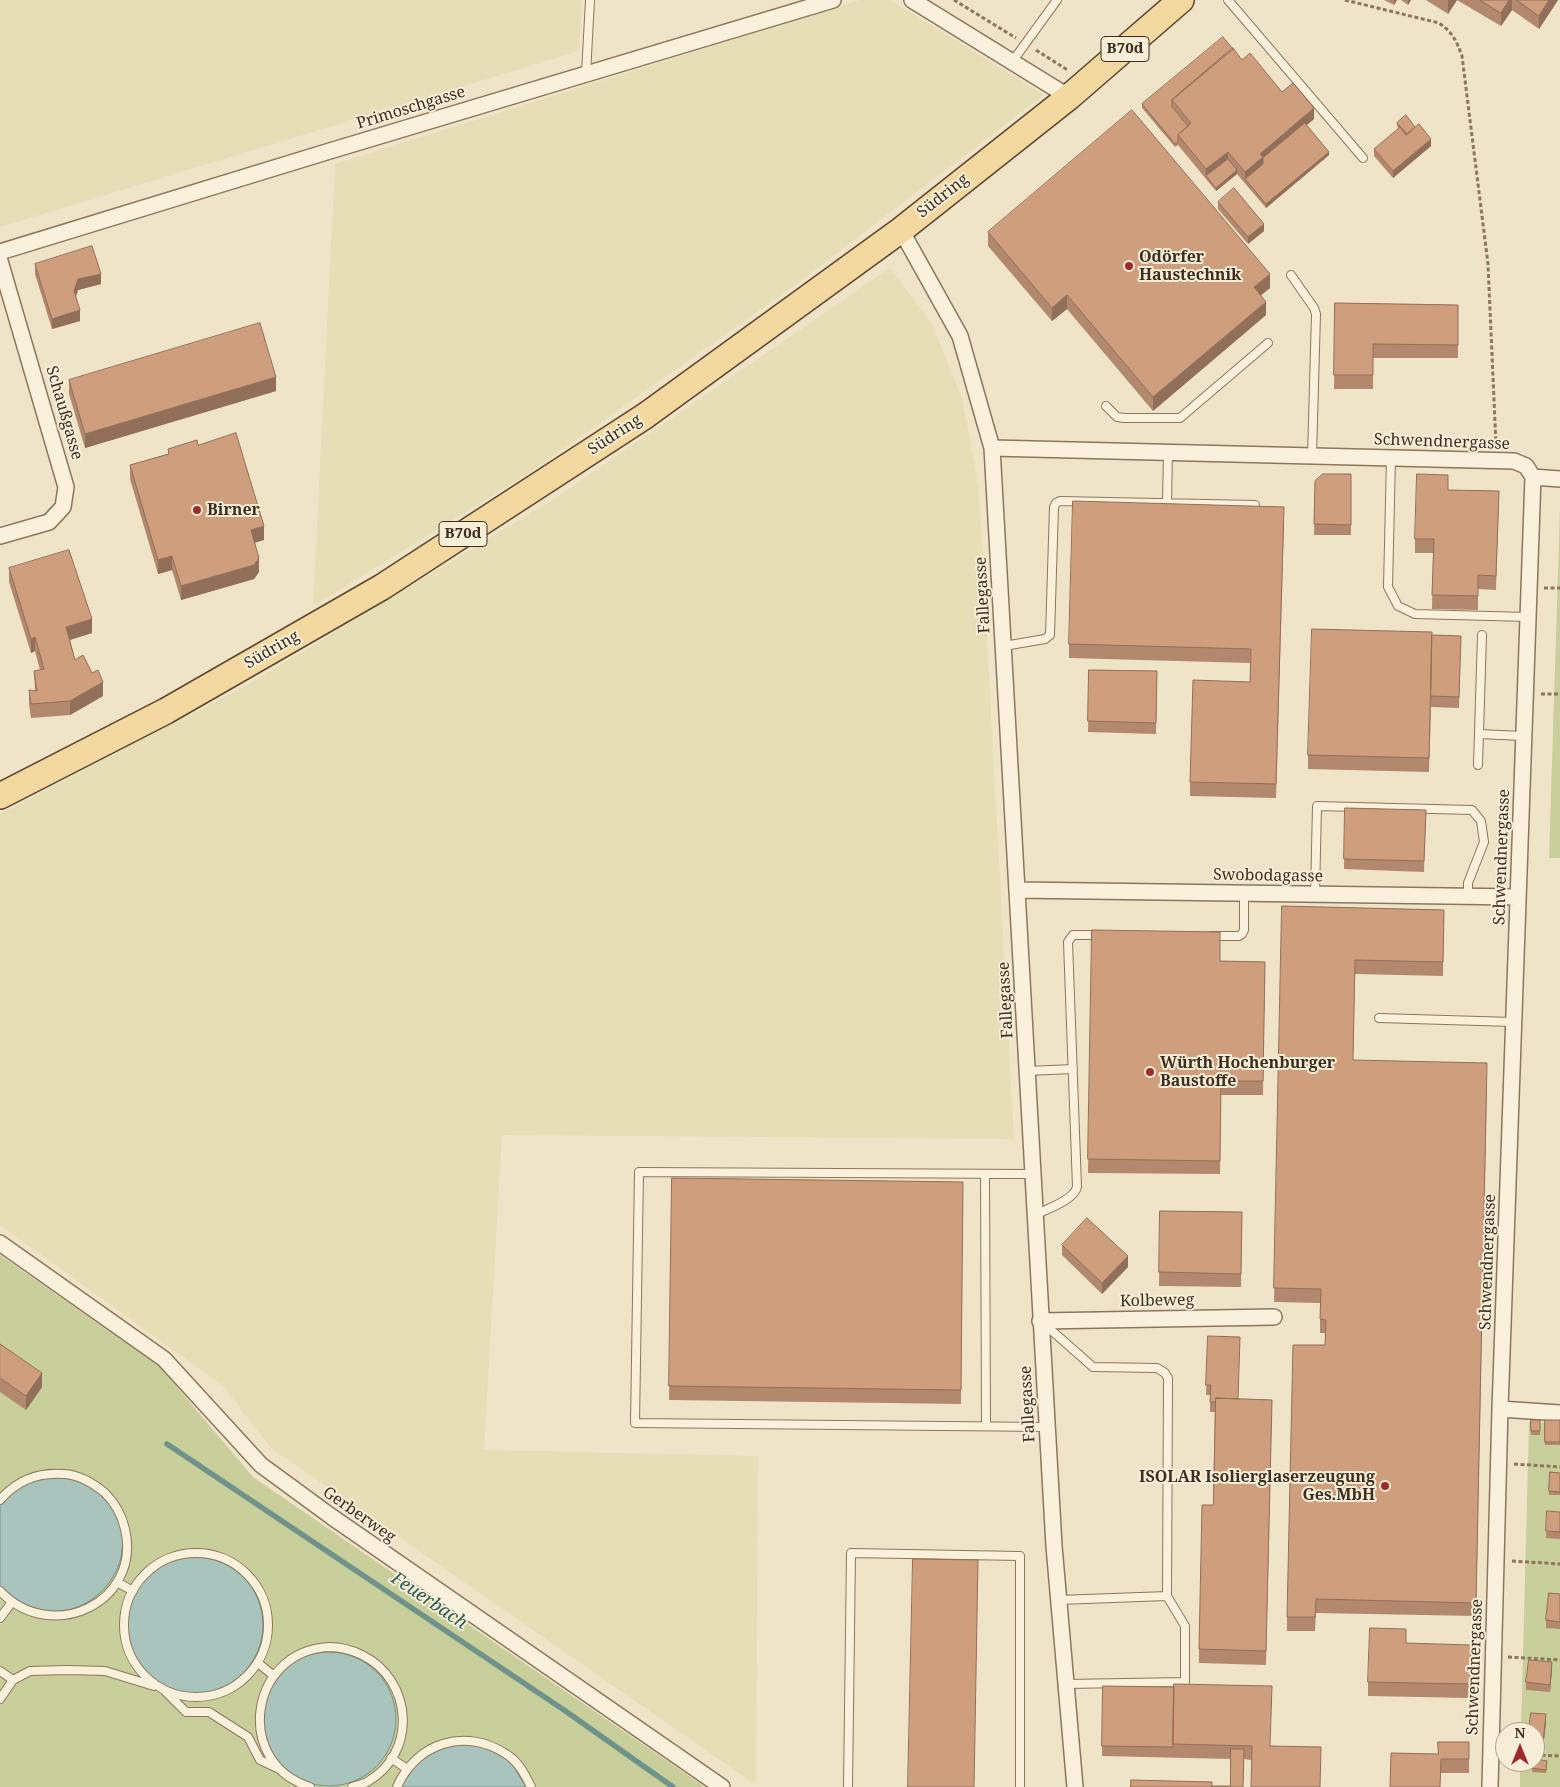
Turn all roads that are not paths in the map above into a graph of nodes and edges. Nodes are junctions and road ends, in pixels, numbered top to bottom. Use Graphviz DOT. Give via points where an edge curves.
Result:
graph roads {
  1 [pos="590,0"];
  2 [pos="833,0"];
  3 [pos="912,0"];
  4 [pos="1057,0"];
  5 [pos="1181,0"];
  6 [pos="1228,0"];
  7 [pos="1012,62"];
  8 [pos="586,74"];
  9 [pos="1069,97"];
  10 [pos="1363,158"];
  11 [pos="901,230"];
  12 [pos="0,252"];
  13 [pos="0,260"];
  14 [pos="1292,275"];
  15 [pos="1268,343"];
  16 [pos="1106,406"];
  17 [pos="992,448"];
  18 [pos="1168,452"];
  19 [pos="1312,456"];
  20 [pos="1391,458"];
  21 [pos="1533,477"];
  22 [pos="1560,479"];
  23 [pos="1167,503"];
  24 [pos="1255,505"];
  25 [pos="0,536"];
  26 [pos="1528,617"];
  27 [pos="1482,635"];
  28 [pos="1004,646"];
  29 [pos="1478,734"];
  30 [pos="1523,736"];
  31 [pos="1478,765"];
  32 [pos="0,796"];
  33 [pos="1018,890"];
  34 [pos="1244,893"];
  35 [pos="1315,894"];
  36 [pos="1468,896"];
  37 [pos="1518,897"];
  38 [pos="1112,935"];
  39 [pos="1200,936"];
  40 [pos="1379,1018"];
  41 [pos="1513,1022"];
  42 [pos="1073,1069"];
  43 [pos="1027,1071"];
  44 [pos="985,1174"];
  45 [pos="1033,1174"];
  46 [pos="1035,1215"];
  47 [pos="0,1243"];
  48 [pos="1274,1317"];
  49 [pos="1040,1321"];
  50 [pos="1500,1409"];
  51 [pos="1560,1413"];
  52 [pos="986,1426"];
  53 [pos="1047,1427"];
  54 [pos="0,1500"];
  55 [pos="117,1582"];
  56 [pos="0,1591"];
  57 [pos="133,1591"];
  58 [pos="1167,1596"];
  59 [pos="1059,1600"];
  60 [pos="12,1602"];
  61 [pos="0,1618"];
  62 [pos="258,1663"];
  63 [pos="0,1671"];
  64 [pos="274,1676"];
  65 [pos="12,1680"];
  66 [pos="1066,1684"];
  67 [pos="163,1689"];
  68 [pos="0,1699"];
  69 [pos="391,1758"];
  70 [pos="278,1769"];
  71 [pos="407,1769"];
  72 [pos="310,1787"];
  73 [pos="352,1787"];
  74 [pos="397,1787"];
  75 [pos="531,1787"];
  76 [pos="722,1787"];
  77 [pos="848,1787"];
  78 [pos="1020,1787"];
  79 [pos="1075,1787"];
  80 [pos="1490,1787"];
  1 -- 8 [label="lane"];
  2 -- 8 [label="street, Primoschgasse"];
  3 -- 7 [label="street"];
  4 -- 7 [label="lane"];
  5 -- 9 [label="main road, Südring / B70d"];
  6 -- 10 [label="lane"];
  7 -- 9 [label="street"];
  8 -- 12 [label="street, Primoschgasse"];
  9 -- 11 [label="main road, Südring / B70d"];
  11 -- 17 [label="street, Fallegasse" via="960,336"];
  11 -- 32 [label="main road, Südring / B70d" via="646,416 382,587 166,711"];
  13 -- 25 [label="street, Schaußgasse" via="66,487 63,508 49,522"];
  14 -- 19 [label="lane" via="1316,314"];
  15 -- 16 [label="lane" via="1180,418 1124,418"];
  17 -- 18 [label="street, Schwendnergasse"];
  17 -- 28 [label="street, Fallegasse"];
  18 -- 19 [label="street, Schwendnergasse"];
  18 -- 23 [label="lane"];
  19 -- 20 [label="street, Schwendnergasse"];
  20 -- 21 [label="street, Schwendnergasse" via="1514,461 1526,466"];
  20 -- 26 [label="lane" via="1388,587 1398,606 1416,614"];
  21 -- 22 [label="street"];
  21 -- 26 [label="street, Schwendnergasse"];
  23 -- 24 [label="lane"];
  23 -- 28 [label="lane" via="1060,500 1056,503 1050,635 1045,639"];
  26 -- 30 [label="street, Schwendnergasse"];
  27 -- 29 [label="lane"];
  28 -- 33 [label="street, Fallegasse"];
  29 -- 30 [label="lane"];
  29 -- 31 [label="lane"];
  30 -- 37 [label="street, Schwendnergasse"];
  33 -- 34 [label="street, Swobodagasse"];
  33 -- 43 [label="street, Fallegasse"];
  34 -- 35 [label="street, Swobodagasse"];
  34 -- 39 [label="lane" via="1242,934"];
  35 -- 36 [label="street, Swobodagasse"];
  35 -- 36 [label="lane" via="1317,806 1472,810 1481,821 1484,842 1468,883"];
  36 -- 37 [label="street, Swobodagasse"];
  37 -- 41 [label="street, Schwendnergasse"];
  38 -- 42 [label="lane" via="1073,935 1068,942"];
  40 -- 41 [label="lane"];
  41 -- 50 [label="street, Schwendnergasse"];
  42 -- 43 [label="lane"];
  42 -- 46 [label="lane" via="1076,1192"];
  43 -- 45 [label="street, Fallegasse"];
  44 -- 45 [label="lane"];
  44 -- 52 [label="lane"];
  44 -- 52 [label="lane" via="639,1172 635,1423"];
  45 -- 46 [label="street, Fallegasse"];
  46 -- 49 [label="street, Fallegasse"];
  47 -- 76 [label="street, Gerberweg" via="164,1359 261,1465"];
  48 -- 49 [label="street, Kolbeweg"];
  49 -- 53 [label="street, Fallegasse"];
  49 -- 58 [label="lane" via="1093,1367 1157,1368 1168,1378"];
  50 -- 51 [label="street"];
  50 -- 80 [label="street, Schwendnergasse"];
  52 -- 53 [label="lane"];
  53 -- 59 [label="street, Fallegasse"];
  54 -- 55 [label="lane" via="8,1490 27,1478 49,1473 72,1475 93,1483 110,1498 122,1517 127,1539 126,1554"];
  55 -- 57 [label="lane"];
  55 -- 60 [label="lane" via="104,1598 68,1616 29,1612"];
  56 -- 60 [label="lane"];
  57 -- 62 [label="lane" via="140,1579 157,1565 176,1556 198,1553 219,1557 238,1567 254,1582 264,1600 267,1636"];
  57 -- 67 [label="lane" via="124,1614 128,1650 136,1666"];
  58 -- 59 [label="lane"];
  58 -- 66 [label="lane" via="1185,1626 1185,1682"];
  59 -- 66 [label="street, Fallegasse"];
  60 -- 61 [label="lane"];
  62 -- 64 [label="lane"];
  62 -- 67 [label="lane" via="244,1679 225,1691 205,1696 183,1696"];
  63 -- 65 [label="lane"];
  64 -- 69 [label="lane" via="286,1663 306,1652 329,1647 353,1651 374,1661 390,1678 400,1700 403,1723 398,1746"];
  64 -- 70 [label="lane" via="261,1702 259,1726 265,1749"];
  65 -- 67 [label="lane" via="30,1672 105,1671"];
  65 -- 68 [label="lane"];
  66 -- 79 [label="street, Fallegasse"];
  67 -- 70 [label="lane" via="186,1712 209,1712 248,1737 260,1760"];
  69 -- 71 [label="lane"];
  69 -- 73 [label="lane" via="367,1782"];
  70 -- 72 [label="lane"];
  71 -- 74 [label="lane"];
  71 -- 75 [label="lane" via="418,1756 439,1744 462,1740 486,1743 507,1754 523,1771"];
  77 -- 78 [label="lane" via="851,1553 1020,1556"];
}
